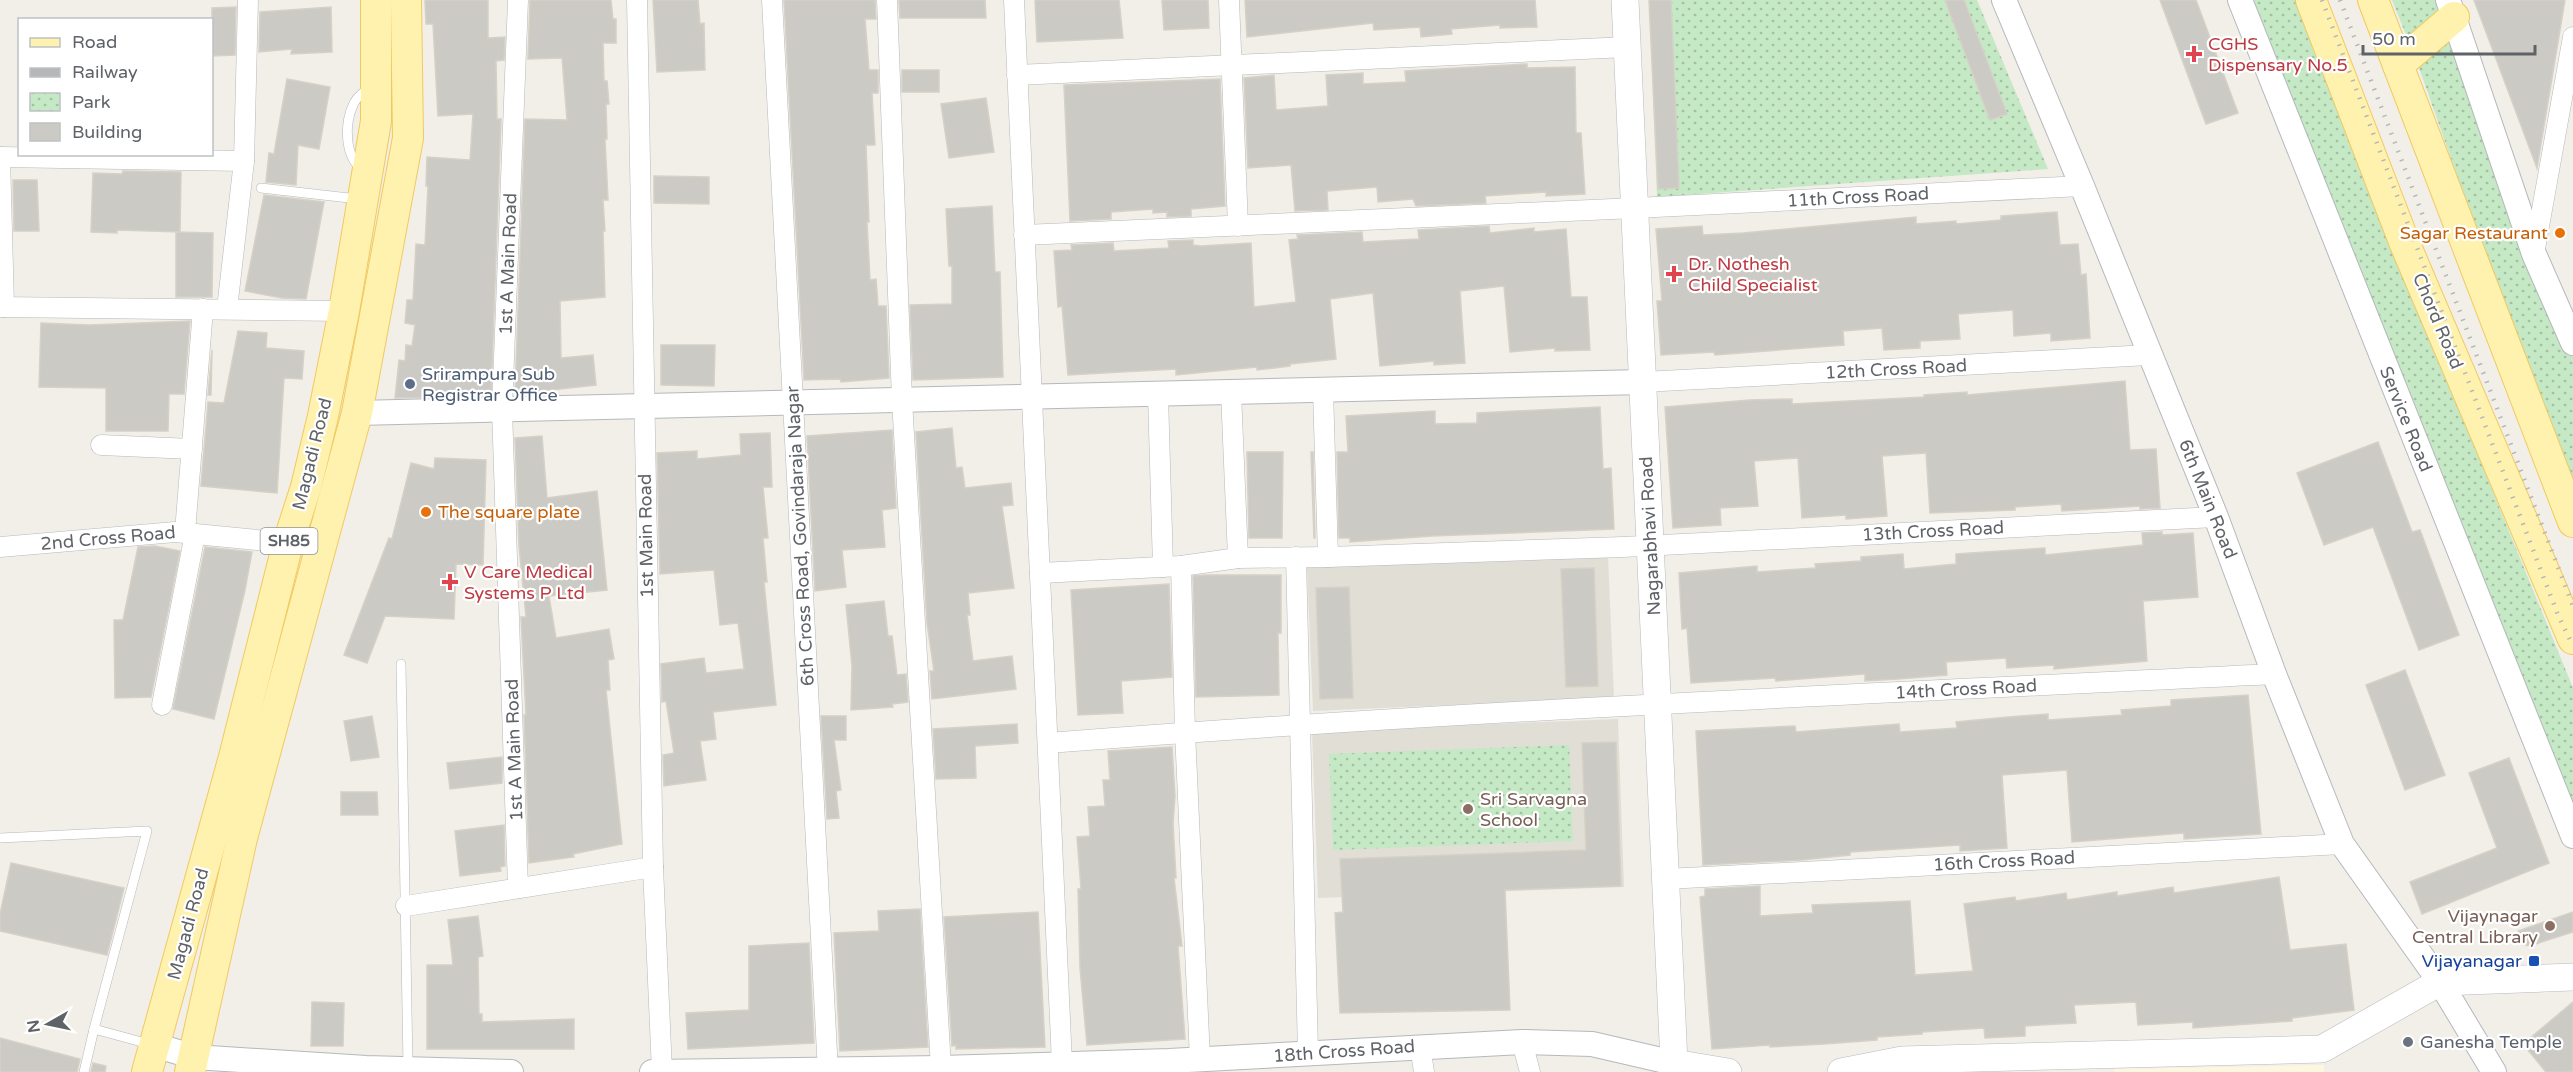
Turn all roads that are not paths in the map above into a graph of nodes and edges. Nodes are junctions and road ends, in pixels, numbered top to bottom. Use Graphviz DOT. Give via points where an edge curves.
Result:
graph roads {
  1 [pos="249,0"];
  2 [pos="376,0"];
  3 [pos="406,0"];
  4 [pos="518,0"];
  5 [pos="637,0"];
  6 [pos="772,0"];
  7 [pos="887,0"];
  8 [pos="1014,0"];
  9 [pos="1229,0"];
  10 [pos="1625,0"];
  11 [pos="2004,0"];
  12 [pos="2240,0"];
  13 [pos="2311,0"];
  14 [pos="2373,0"];
  15 [pos="2451,9"];
  16 [pos="2573,37"];
  17 [pos="1627,48"];
  18 [pos="1230,65"];
  19 [pos="2398,65"];
  20 [pos="1017,75"];
  21 [pos="0,157"];
  22 [pos="244,161"];
  23 [pos="365,186"];
  24 [pos="2082,186"];
  25 [pos="261,188"];
  26 [pos="1635,208"];
  27 [pos="1238,226"];
  28 [pos="1024,235"];
  29 [pos="1,238"];
  30 [pos="2534,254"];
  31 [pos="2,307"];
  32 [pos="203,309"];
  33 [pos="227,309"];
  34 [pos="344,311"];
  35 [pos="2573,343"];
  36 [pos="2149,355"];
  37 [pos="1643,382"];
  38 [pos="1323,390"];
  39 [pos="1231,392"];
  40 [pos="1158,395"];
  41 [pos="1032,397"];
  42 [pos="902,400"];
  43 [pos="793,402"];
  44 [pos="644,406"];
  45 [pos="502,409"];
  46 [pos="357,413"];
  47 [pos="101,445"];
  48 [pos="192,449"];
  49 [pos="2216,517"];
  50 [pos="2573,522"];
  51 [pos="190,533"];
  52 [pos="288,543"];
  53 [pos="1650,546"];
  54 [pos="0,547"];
  55 [pos="1296,557"];
  56 [pos="1328,557"];
  57 [pos="1238,558"];
  58 [pos="1172,567"];
  59 [pos="1040,573"];
  60 [pos="2573,639"];
  61 [pos="401,664"];
  62 [pos="2274,674"];
  63 [pos="1658,704"];
  64 [pos="162,705"];
  65 [pos="1301,725"];
  66 [pos="1185,732"];
  67 [pos="1047,743"];
  68 [pos="2573,836"];
  69 [pos="0,838"];
  70 [pos="2342,844"];
  71 [pos="653,867"];
  72 [pos="1666,879"];
  73 [pos="518,888"];
  74 [pos="406,906"];
  75 [pos="2573,977"];
  76 [pos="2440,982"];
  77 [pos="94,1029"];
  78 [pos="1522,1042"];
  79 [pos="1420,1046"];
  80 [pos="1308,1053"];
  81 [pos="151,1059"];
  82 [pos="1200,1059"];
  83 [pos="192,1064"];
  84 [pos="1062,1064"];
  85 [pos="1269,1064"];
  86 [pos="1168,1066"];
  87 [pos="1676,1067"];
  88 [pos="941,1068"];
  89 [pos="408,1069"];
  90 [pos="366,1070"];
  91 [pos="828,1071"];
  92 [pos="84,1072"];
  93 [pos="478,1072"];
  94 [pos="511,1072"];
  95 [pos="652,1072"];
  96 [pos="675,1072"];
  97 [pos="1424,1072"];
  98 [pos="1530,1072"];
  99 [pos="1728,1072"];
  100 [pos="1841,1072"];
  101 [pos="2494,1072"];
  1 -- 22 [label="street"];
  2 -- 23 [label="main road, Magadi Road / SH85" via="376,121"];
  3 -- 46 [label="main road, Magadi Road / SH85" via="408,138"];
  4 -- 45 [label="street, 1st A Main Road"];
  5 -- 44 [label="street, 1st Main Road"];
  6 -- 43 [label="street, 6th Cross Road, Govindaraja Nagar"];
  7 -- 42 [label="street"];
  8 -- 20 [label="street"];
  9 -- 18 [label="street"];
  10 -- 17 [label="main road, Nagarabhavi Road"];
  11 -- 24 [label="street, 6th Main Road"];
  12 -- 68 [label="street, Service Road"];
  13 -- 60 [label="main road, Chord Road" via="2405,244"];
  14 -- 19 [label="main road"];
  15 -- 19 [label="main road"];
  15 -- 30 [label="street"];
  16 -- 30 [label="street"];
  17 -- 18 [label="street"];
  17 -- 26 [label="main road, Nagarabhavi Road"];
  18 -- 20 [label="street"];
  18 -- 27 [label="street"];
  19 -- 50 [label="main road"];
  20 -- 28 [label="street"];
  21 -- 22 [label="street"];
  21 -- 29 [label="street"];
  22 -- 33 [label="street"];
  23 -- 25 [label="lane"];
  23 -- 34 [label="main road, Magadi Road / SH85"];
  24 -- 26 [label="street, 11th Cross Road"];
  24 -- 36 [label="street, 6th Main Road"];
  26 -- 27 [label="street, 11th Cross Road"];
  26 -- 37 [label="main road, Nagarabhavi Road"];
  27 -- 28 [label="street, 11th Cross Road"];
  28 -- 41 [label="street"];
  29 -- 31 [label="street"];
  30 -- 35 [label="street"];
  31 -- 32 [label="street"];
  32 -- 33 [label="street"];
  32 -- 48 [label="street"];
  33 -- 34 [label="street"];
  34 -- 52 [label="main road, Magadi Road / SH85" via="321,426"];
  36 -- 37 [label="street, 12th Cross Road"];
  36 -- 49 [label="street, 6th Main Road"];
  37 -- 38 [label="street"];
  37 -- 53 [label="main road, Nagarabhavi Road"];
  38 -- 39 [label="street"];
  38 -- 56 [label="street"];
  39 -- 40 [label="street"];
  39 -- 57 [label="street"];
  40 -- 41 [label="street"];
  40 -- 58 [label="street"];
  41 -- 42 [label="street"];
  41 -- 59 [label="street"];
  42 -- 43 [label="street"];
  42 -- 88 [label="street"];
  43 -- 44 [label="street"];
  43 -- 91 [label="street, 6th Cross Road, Govindaraja Nagar"];
  44 -- 45 [label="street"];
  44 -- 71 [label="street, 1st Main Road"];
  45 -- 46 [label="street"];
  45 -- 73 [label="street, 1st A Main Road"];
  46 -- 83 [label="main road, Magadi Road / SH85" via="242,838"];
  47 -- 48 [label="street"];
  48 -- 51 [label="street"];
  49 -- 53 [label="street, 13th Cross Road"];
  49 -- 62 [label="street, 6th Main Road"];
  51 -- 52 [label="street, 2nd Cross Road"];
  51 -- 54 [label="street, 2nd Cross Road"];
  51 -- 64 [label="street"];
  52 -- 81 [label="main road, Magadi Road / SH85"];
  53 -- 56 [label="street, 13th Cross Road"];
  53 -- 63 [label="main road, Nagarabhavi Road"];
  55 -- 56 [label="street, 13th Cross Road"];
  55 -- 57 [label="street, 13th Cross Road"];
  55 -- 65 [label="street"];
  57 -- 58 [label="street, 13th Cross Road"];
  58 -- 59 [label="street, 13th Cross Road"];
  58 -- 66 [label="street"];
  59 -- 67 [label="street"];
  61 -- 74 [label="lane"];
  62 -- 63 [label="street, 14th Cross Road"];
  62 -- 70 [label="street, 6th Main Road"];
  63 -- 65 [label="street, 14th Cross Road"];
  63 -- 72 [label="main road, Nagarabhavi Road"];
  65 -- 66 [label="street, 14th Cross Road"];
  65 -- 80 [label="street"];
  66 -- 67 [label="street, 14th Cross Road"];
  66 -- 82 [label="street"];
  67 -- 84 [label="street"];
  69 -- 77 [label="lane" via="147,831"];
  70 -- 72 [label="street, 16th Cross Road"];
  70 -- 76 [label="street, 6th Main Road"];
  71 -- 73 [label="street"];
  71 -- 96 [label="street, 1st Main Road"];
  72 -- 87 [label="main road, Nagarabhavi Road"];
  73 -- 74 [label="street"];
  74 -- 89 [label="lane"];
  75 -- 76 [label="main road"];
  76 -- 100 [label="main road" via="2322,1049 1902,1059"];
  76 -- 101 [label="street, 6th Main Road"];
  77 -- 81 [label="lane"];
  77 -- 92 [label="lane"];
  78 -- 79 [label="street, 18th Cross Road"];
  78 -- 87 [label="street, 18th Cross Road" via="1592,1044"];
  78 -- 98 [label="street"];
  79 -- 80 [label="street, 18th Cross Road"];
  79 -- 97 [label="street"];
  80 -- 85 [label="street, 18th Cross Road"];
  81 -- 83 [label="street"];
  82 -- 85 [label="street, 18th Cross Road"];
  82 -- 86 [label="street, 18th Cross Road"];
  83 -- 90 [label="street"];
  84 -- 86 [label="street, 18th Cross Road"];
  84 -- 88 [label="street, 18th Cross Road"];
  87 -- 99 [label="main road"];
  88 -- 91 [label="street, 18th Cross Road"];
  89 -- 90 [label="street"];
  89 -- 93 [label="street"];
  91 -- 96 [label="street, 18th Cross Road"];
  93 -- 94 [label="street"];
  95 -- 96 [label="street, 18th Cross Road"];
}
